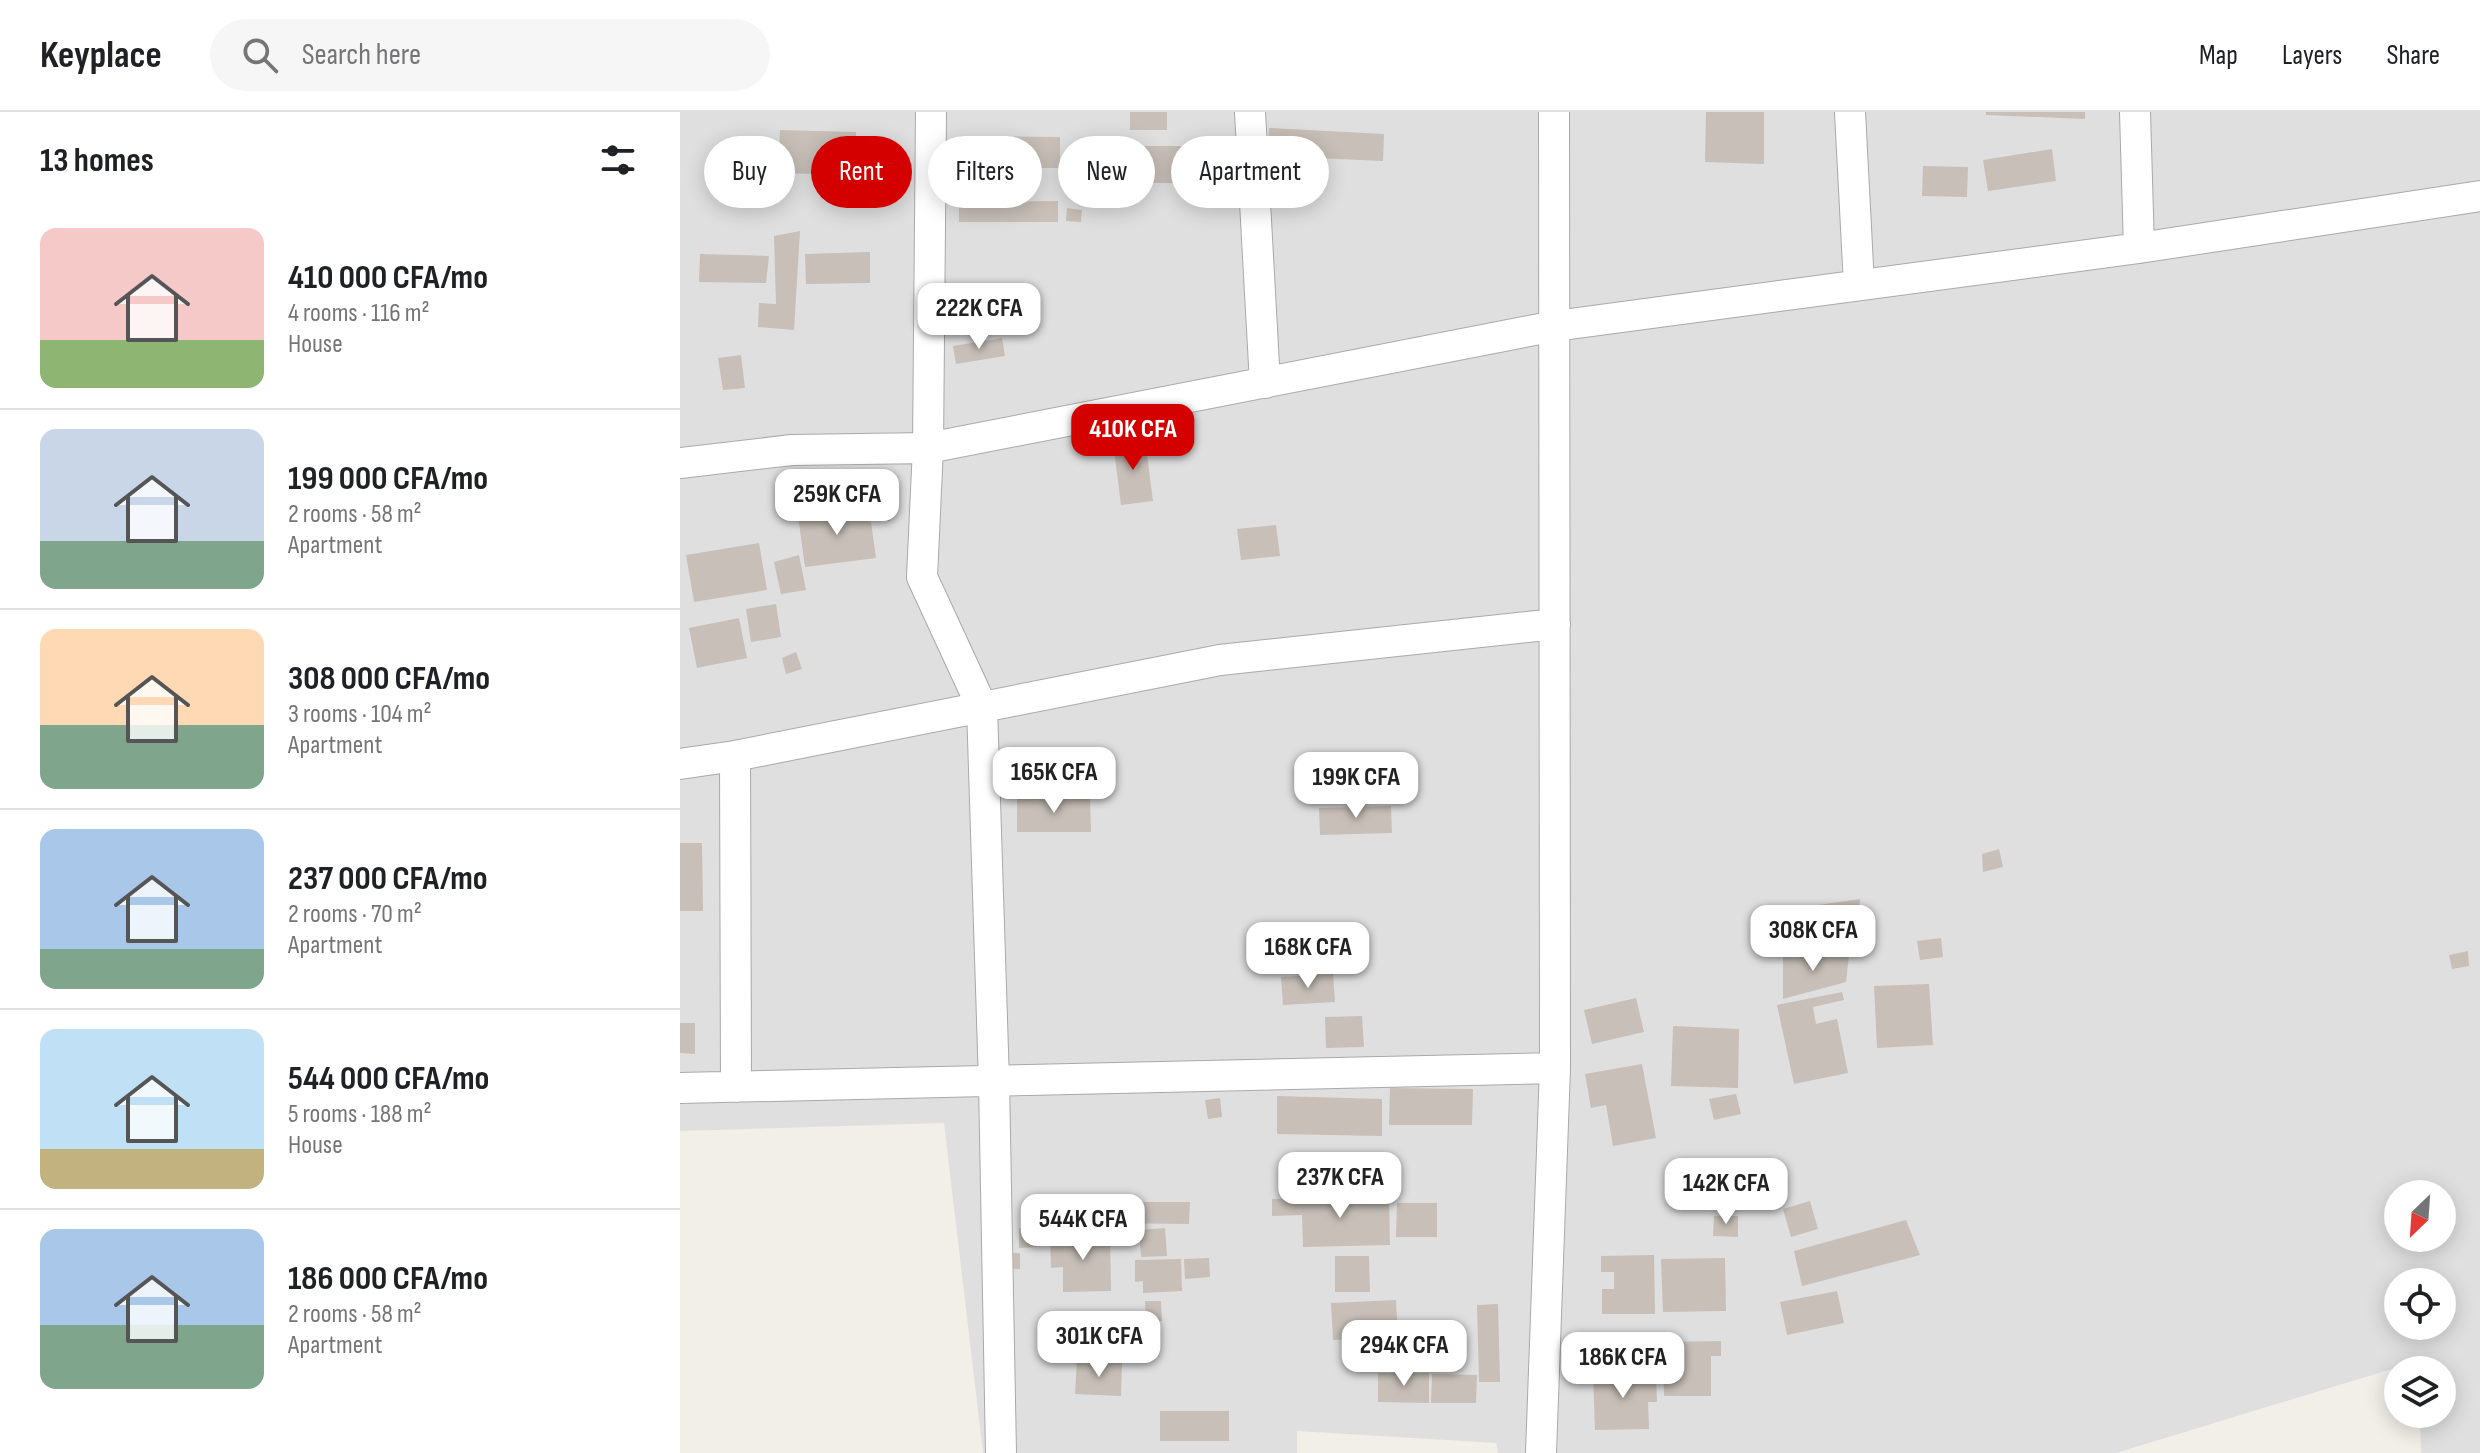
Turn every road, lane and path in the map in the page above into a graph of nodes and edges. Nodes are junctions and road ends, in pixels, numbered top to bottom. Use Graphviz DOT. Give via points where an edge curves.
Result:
graph roads {
  1 [pos="931,112"];
  2 [pos="1250,112"];
  3 [pos="1554,112"];
  4 [pos="1850,112"];
  5 [pos="2135,112"];
  6 [pos="2480,196"];
  7 [pos="2139,248"];
  8 [pos="1859,285"];
  9 [pos="1555,326"];
  10 [pos="1265,383"];
  11 [pos="928,448"];
  12 [pos="680,463"];
  13 [pos="1555,624"];
  14 [pos="982,707"];
  15 [pos="735,756"];
  16 [pos="680,764"];
  17 [pos="1555,1068"];
  18 [pos="994,1082"];
  19 [pos="736,1087"];
  20 [pos="680,1088"];
  21 [pos="1001,1453"];
  22 [pos="1541,1453"];
  1 -- 11 [label="street"];
  2 -- 10 [label="street"];
  3 -- 9 [label="street"];
  4 -- 8 [label="street"];
  5 -- 7 [label="street"];
  6 -- 7 [label="street"];
  7 -- 8 [label="street"];
  8 -- 9 [label="street"];
  9 -- 10 [label="street"];
  9 -- 13 [label="street"];
  10 -- 11 [label="street"];
  11 -- 12 [label="street" via="792,450"];
  11 -- 14 [label="street" via="922,577"];
  13 -- 14 [label="street" via="1220,660"];
  13 -- 17 [label="street"];
  14 -- 15 [label="street"];
  14 -- 18 [label="street"];
  15 -- 16 [label="street"];
  15 -- 19 [label="street"];
  17 -- 18 [label="street"];
  17 -- 22 [label="street"];
  18 -- 19 [label="street"];
  18 -- 21 [label="street"];
  19 -- 20 [label="street"];
}
